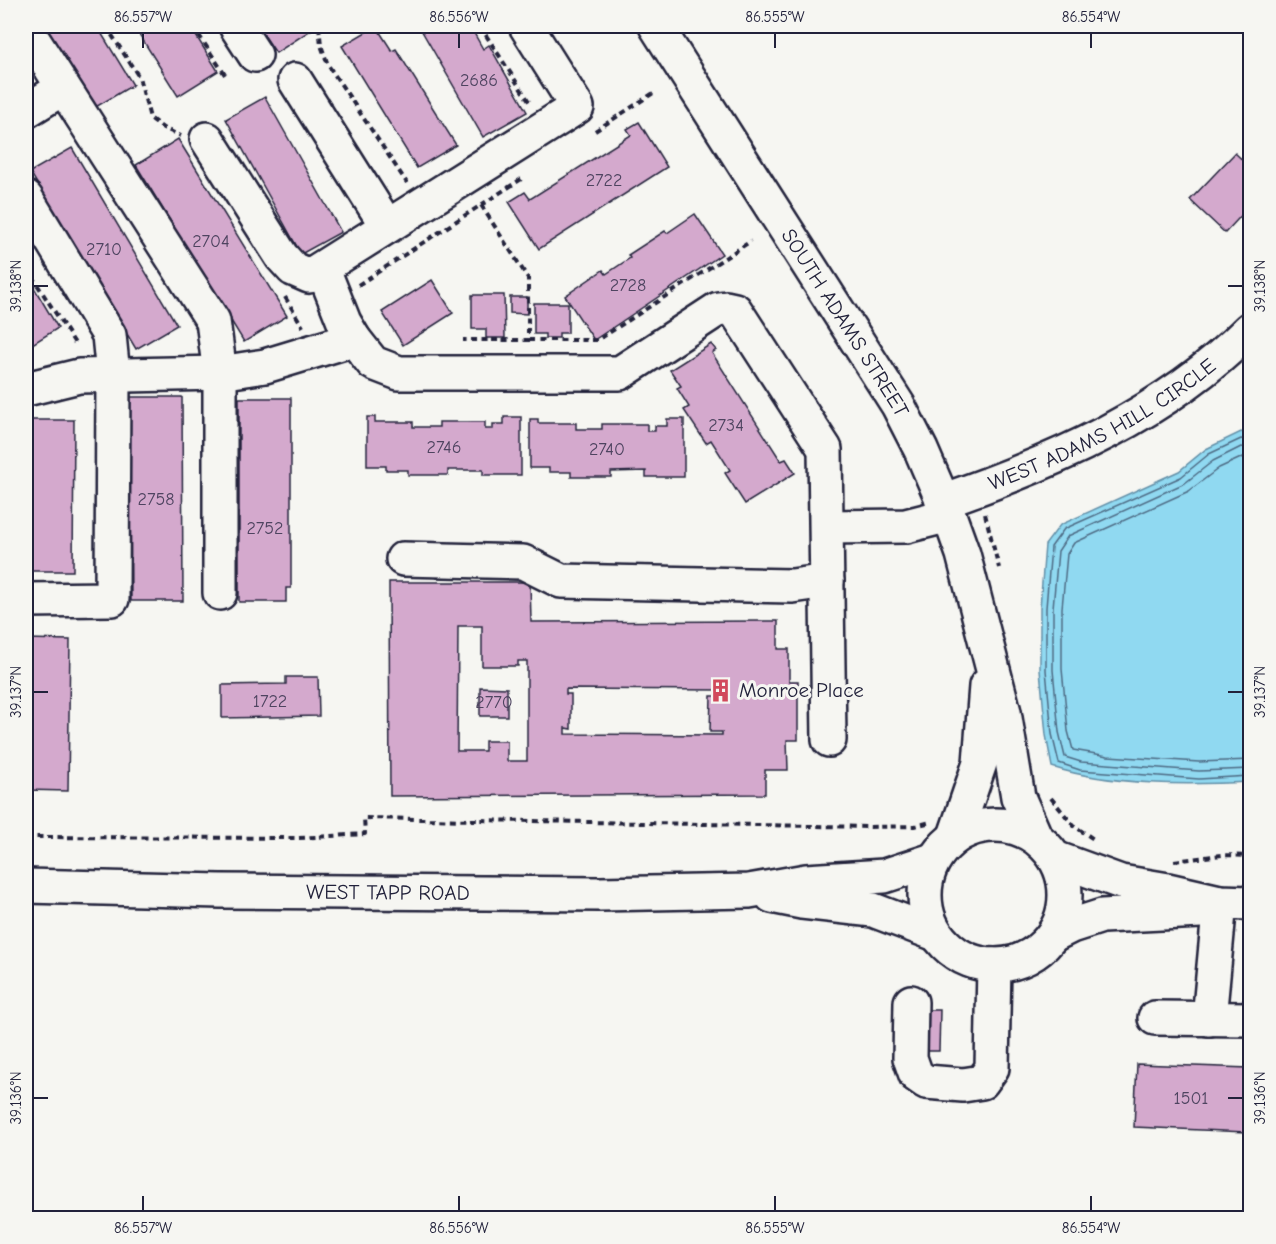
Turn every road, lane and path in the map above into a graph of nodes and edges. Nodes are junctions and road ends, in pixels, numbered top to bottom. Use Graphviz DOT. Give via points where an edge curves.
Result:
graph roads {
  1 [pos="193,26"];
  2 [pos="236,26"];
  3 [pos="320,26"];
  4 [pos="480,26"];
  5 [pos="526,26"];
  6 [pos="656,26"];
  7 [pos="26,29"];
  8 [pos="255,55"];
  9 [pos="227,78"];
  10 [pos="295,80"];
  11 [pos="63,88"];
  12 [pos="26,111"];
  13 [pos="536,112"];
  14 [pos="207,139"];
  15 [pos="411,190"];
  16 [pos="26,198"];
  17 [pos="387,226"];
  18 [pos="751,241"];
  19 [pos="26,267"];
  20 [pos="322,269"];
  21 [pos="335,300"];
  22 [pos="1251,329"];
  23 [pos="354,339"];
  24 [pos="463,340"];
  25 [pos="528,340"];
  26 [pos="76,345"];
  27 [pos="220,373"];
  28 [pos="113,375"];
  29 [pos="26,389"];
  30 [pos="946,508"];
  31 [pos="827,527"];
  32 [pos="404,559"];
  33 [pos="827,581"];
  34 [pos="219,593"];
  35 [pos="26,600"];
  36 [pos="988,645"];
  37 [pos="829,740"];
  38 [pos="1048,795"];
  39 [pos="26,837"];
  40 [pos="942,837"];
  41 [pos="1102,845"];
  42 [pos="1045,847"];
  43 [pos="1251,856"];
  44 [pos="1171,861"];
  45 [pos="26,886"];
  46 [pos="749,891"];
  47 [pos="1235,903"];
  48 [pos="936,934"];
  49 [pos="1053,935"];
  50 [pos="994,965"];
  51 [pos="911,1002"];
  52 [pos="1155,1018"];
  53 [pos="1209,1019"];
  54 [pos="1251,1020"];
  1 -- 9 [label="path"];
  2 -- 8 [label="main road"];
  3 -- 15 [label="path" via="328,65"];
  4 -- 13 [label="path"];
  5 -- 17 [label="main road" via="577,107"];
  6 -- 30 [label="main road, SOUTH ADAMS STREET" via="898,405"];
  7 -- 11 [label="main road"];
  10 -- 17 [label="main road"];
  11 -- 12 [label="main road"];
  11 -- 27 [label="main road" via="213,321"];
  14 -- 20 [label="main road" via="293,269 309,276"];
  16 -- 28 [label="main road" via="109,335"];
  17 -- 20 [label="main road"];
  18 -- 25 [label="path" via="598,340"];
  19 -- 26 [label="path"];
  20 -- 21 [label="main road"];
  21 -- 23 [label="main road"];
  21 -- 25 [label="path" via="481,205 528,278"];
  22 -- 30 [label="main road, WEST ADAMS HILL CIRCLE" via="1174,392 1118,428"];
  23 -- 27 [label="main road" via="265,366"];
  23 -- 31 [label="main road" via="373,363 399,373 620,373 718,309 735,310 825,449"];
  24 -- 25 [label="path"];
  27 -- 28 [label="main road"];
  27 -- 34 [label="main road"];
  28 -- 29 [label="main road" via="79,376"];
  28 -- 35 [label="main road" via="112,599"];
  30 -- 31 [label="main road, WEST ADAMS HILL CIRCLE" via="906,526"];
  30 -- 36 [label="main road, SOUTH ADAMS STREET"];
  31 -- 33 [label="main road"];
  32 -- 33 [label="main road" via="523,562 561,581 792,586"];
  33 -- 37 [label="main road"];
  36 -- 40 [label="main road, SOUTH ADAMS STREET" via="980,763"];
  36 -- 42 [label="main road, SOUTH ADAMS STREET" via="1018,797"];
  38 -- 41 [label="path" via="1074,826"];
  39 -- 40 [label="path" via="299,838 365,834 364,818 870,828 932,822"];
  40 -- 42 [label="main road, WEST TAPP ROAD" via="994,824 1015,827"];
  40 -- 46 [label="main road, WEST TAPP ROAD" via="884,876 806,881"];
  40 -- 48 [label="main road, WEST TAPP ROAD" via="926,878 924,897 927,916"];
  42 -- 47 [label="main road, WEST TAPP ROAD" via="1121,882"];
  42 -- 49 [label="main road, WEST TAPP ROAD" via="1063,877 1066,897"];
  43 -- 44 [label="path"];
  45 -- 46 [label="main road, WEST TAPP ROAD" via="576,894"];
  46 -- 48 [label="main road, WEST TAPP ROAD" via="873,910"];
  47 -- 49 [label="main road, WEST TAPP ROAD" via="1200,911 1102,916"];
  47 -- 53 [label="main road"];
  48 -- 50 [label="main road, WEST TAPP ROAD" via="961,957"];
  49 -- 50 [label="main road, WEST TAPP ROAD" via="1028,957"];
  50 -- 51 [label="main road" via="992,1068 982,1082 926,1082 916,1075 910,1058"];
  52 -- 53 [label="main road"];
  53 -- 54 [label="main road"];
}
